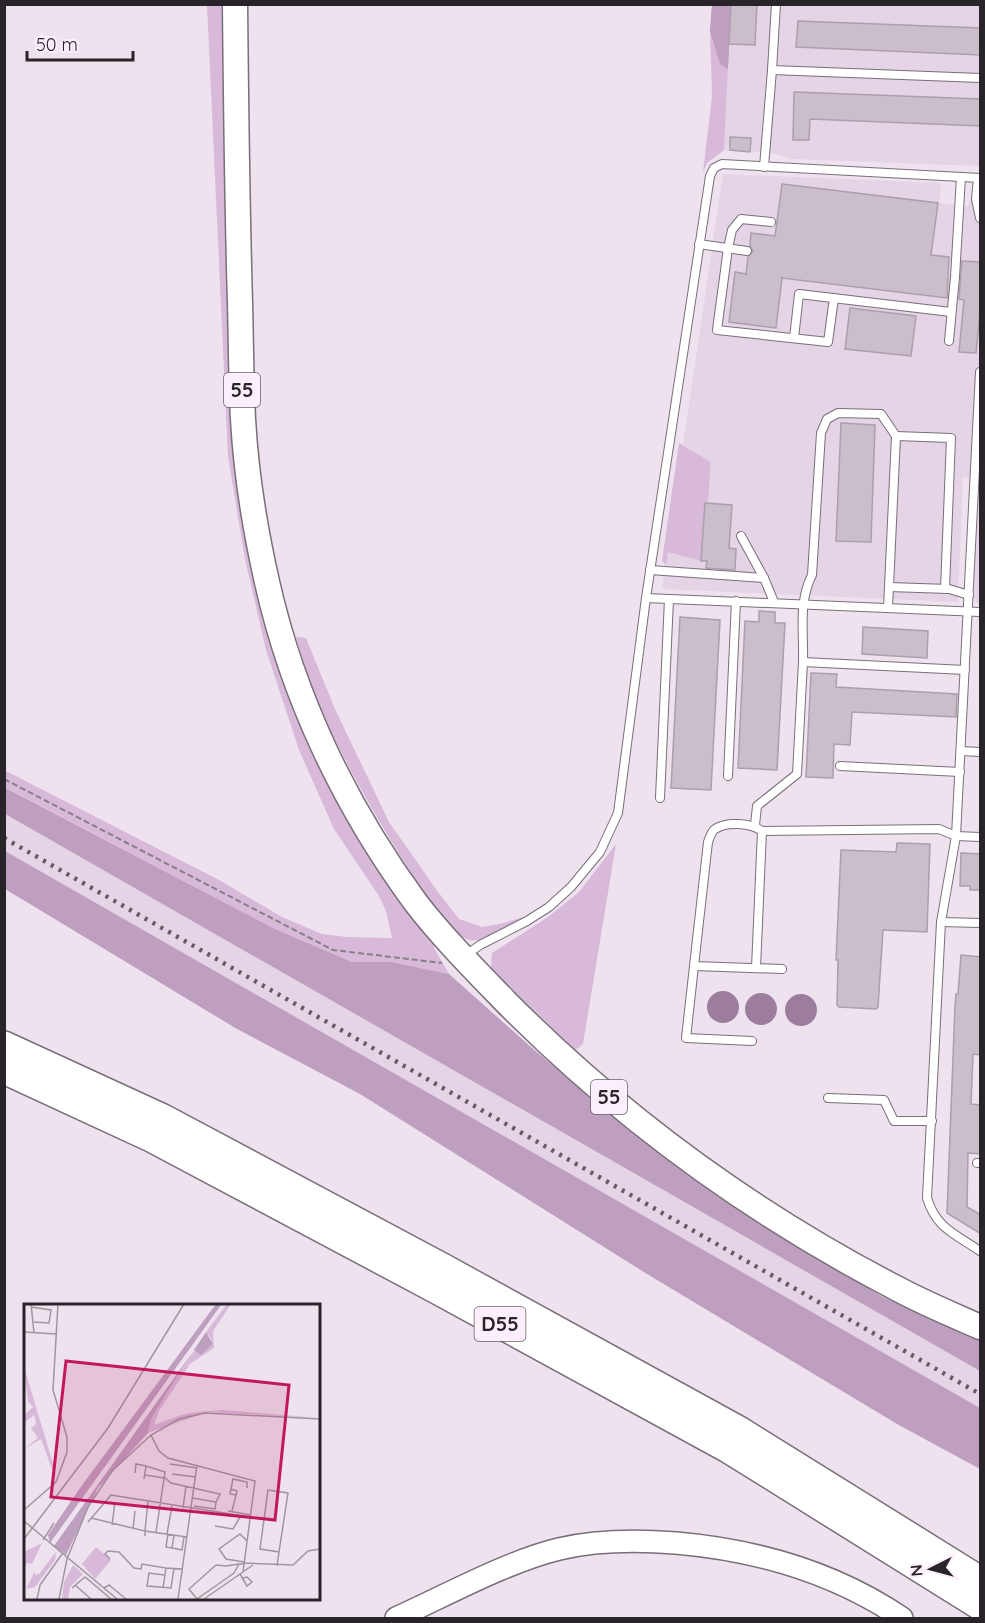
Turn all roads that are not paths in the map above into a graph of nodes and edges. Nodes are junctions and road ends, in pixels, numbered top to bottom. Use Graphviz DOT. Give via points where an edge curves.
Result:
graph roads {
  1 [pos="235,4"];
  2 [pos="776,4"];
  3 [pos="772,70"];
  4 [pos="981,78"];
  5 [pos="764,167"];
  6 [pos="961,177"];
  7 [pos="979,178"];
  8 [pos="981,218"];
  9 [pos="771,222"];
  10 [pos="699,244"];
  11 [pos="728,248"];
  12 [pos="747,251"];
  13 [pos="834,298"];
  14 [pos="951,312"];
  15 [pos="794,338"];
  16 [pos="949,341"];
  17 [pos="981,372"];
  18 [pos="896,436"];
  19 [pos="741,536"];
  20 [pos="650,570"];
  21 [pos="764,578"];
  22 [pos="889,587"];
  23 [pos="945,589"];
  24 [pos="969,595"];
  25 [pos="646,598"];
  26 [pos="669,599"];
  27 [pos="736,601"];
  28 [pos="774,602"];
  29 [pos="803,603"];
  30 [pos="888,608"];
  31 [pos="968,611"];
  32 [pos="981,612"];
  33 [pos="803,662"];
  34 [pos="965,670"];
  35 [pos="961,751"];
  36 [pos="981,752"];
  37 [pos="840,766"];
  38 [pos="960,772"];
  39 [pos="728,776"];
  40 [pos="660,798"];
  41 [pos="755,825"];
  42 [pos="762,831"];
  43 [pos="956,836"];
  44 [pos="981,837"];
  45 [pos="941,922"];
  46 [pos="981,923"];
  47 [pos="462,957"];
  48 [pos="694,966"];
  49 [pos="756,968"];
  50 [pos="782,969"];
  51 [pos="752,1041"];
  52 [pos="4,1045"];
  53 [pos="4,1070"];
  54 [pos="828,1098"];
  55 [pos="933,1121"];
  56 [pos="981,1251"];
  57 [pos="981,1327"];
  58 [pos="981,1580"];
  59 [pos="981,1606"];
  60 [pos="396,1618"];
  61 [pos="902,1618"];
  1 -- 47 [label="main road, 55" via="243,420 267,584 304,706 331,762 378,848 418,906"];
  2 -- 3 [label="lane"];
  3 -- 4 [label="lane"];
  3 -- 5 [label="lane"];
  5 -- 6 [label="lane"];
  5 -- 10 [label="lane" via="723,164 714,168"];
  6 -- 7 [label="lane"];
  6 -- 14 [label="lane"];
  7 -- 8 [label="lane" via="976,199"];
  9 -- 11 [label="lane" via="741,219 732,230"];
  10 -- 11 [label="lane"];
  10 -- 20 [label="lane"];
  11 -- 12 [label="lane"];
  11 -- 15 [label="lane" via="717,330"];
  13 -- 14 [label="lane"];
  13 -- 15 [label="lane" via="828,342"];
  13 -- 15 [label="lane" via="799,294"];
  14 -- 16 [label="lane"];
  17 -- 24 [label="lane"];
  18 -- 22 [label="lane"];
  18 -- 23 [label="lane" via="951,438"];
  18 -- 29 [label="lane" via="881,414 838,413 827,419 821,433 812,575"];
  19 -- 21 [label="lane"];
  20 -- 21 [label="lane"];
  20 -- 25 [label="lane"];
  21 -- 28 [label="lane"];
  22 -- 23 [label="lane"];
  22 -- 30 [label="lane"];
  23 -- 24 [label="lane"];
  24 -- 31 [label="lane"];
  25 -- 26 [label="lane"];
  25 -- 47 [label="lane" via="618,813 600,852 549,907"];
  26 -- 27 [label="lane"];
  26 -- 40 [label="lane"];
  27 -- 28 [label="lane"];
  27 -- 39 [label="lane"];
  28 -- 29 [label="lane"];
  29 -- 30 [label="lane"];
  29 -- 33 [label="lane"];
  30 -- 31 [label="lane"];
  31 -- 32 [label="lane"];
  31 -- 34 [label="lane"];
  33 -- 34 [label="lane"];
  33 -- 41 [label="lane" via="797,774 758,806"];
  34 -- 35 [label="lane"];
  35 -- 36 [label="lane"];
  35 -- 38 [label="lane"];
  37 -- 38 [label="lane"];
  38 -- 43 [label="lane"];
  41 -- 42 [label="lane"];
  41 -- 48 [label="lane" via="723,825 711,834"];
  42 -- 43 [label="lane" via="939,829"];
  42 -- 49 [label="lane"];
  43 -- 44 [label="lane"];
  43 -- 45 [label="lane"];
  45 -- 46 [label="lane"];
  45 -- 55 [label="lane"];
  47 -- 57 [label="main road, 55" via="550,1046 657,1136 826,1250 901,1291"];
  48 -- 49 [label="lane"];
  48 -- 51 [label="lane" via="686,1038"];
  49 -- 50 [label="lane"];
  52 -- 58 [label="highway, D55" via="163,1119 446,1269 739,1430"];
  53 -- 59 [label="highway, D55" via="153,1138 728,1449"];
  54 -- 55 [label="lane" via="884,1100 894,1121"];
  55 -- 56 [label="lane" via="927,1198 932,1212 940,1224"];
  60 -- 61 [label="street" via="503,1569 556,1550 636,1541 741,1551 779,1561 848,1587"];
}
